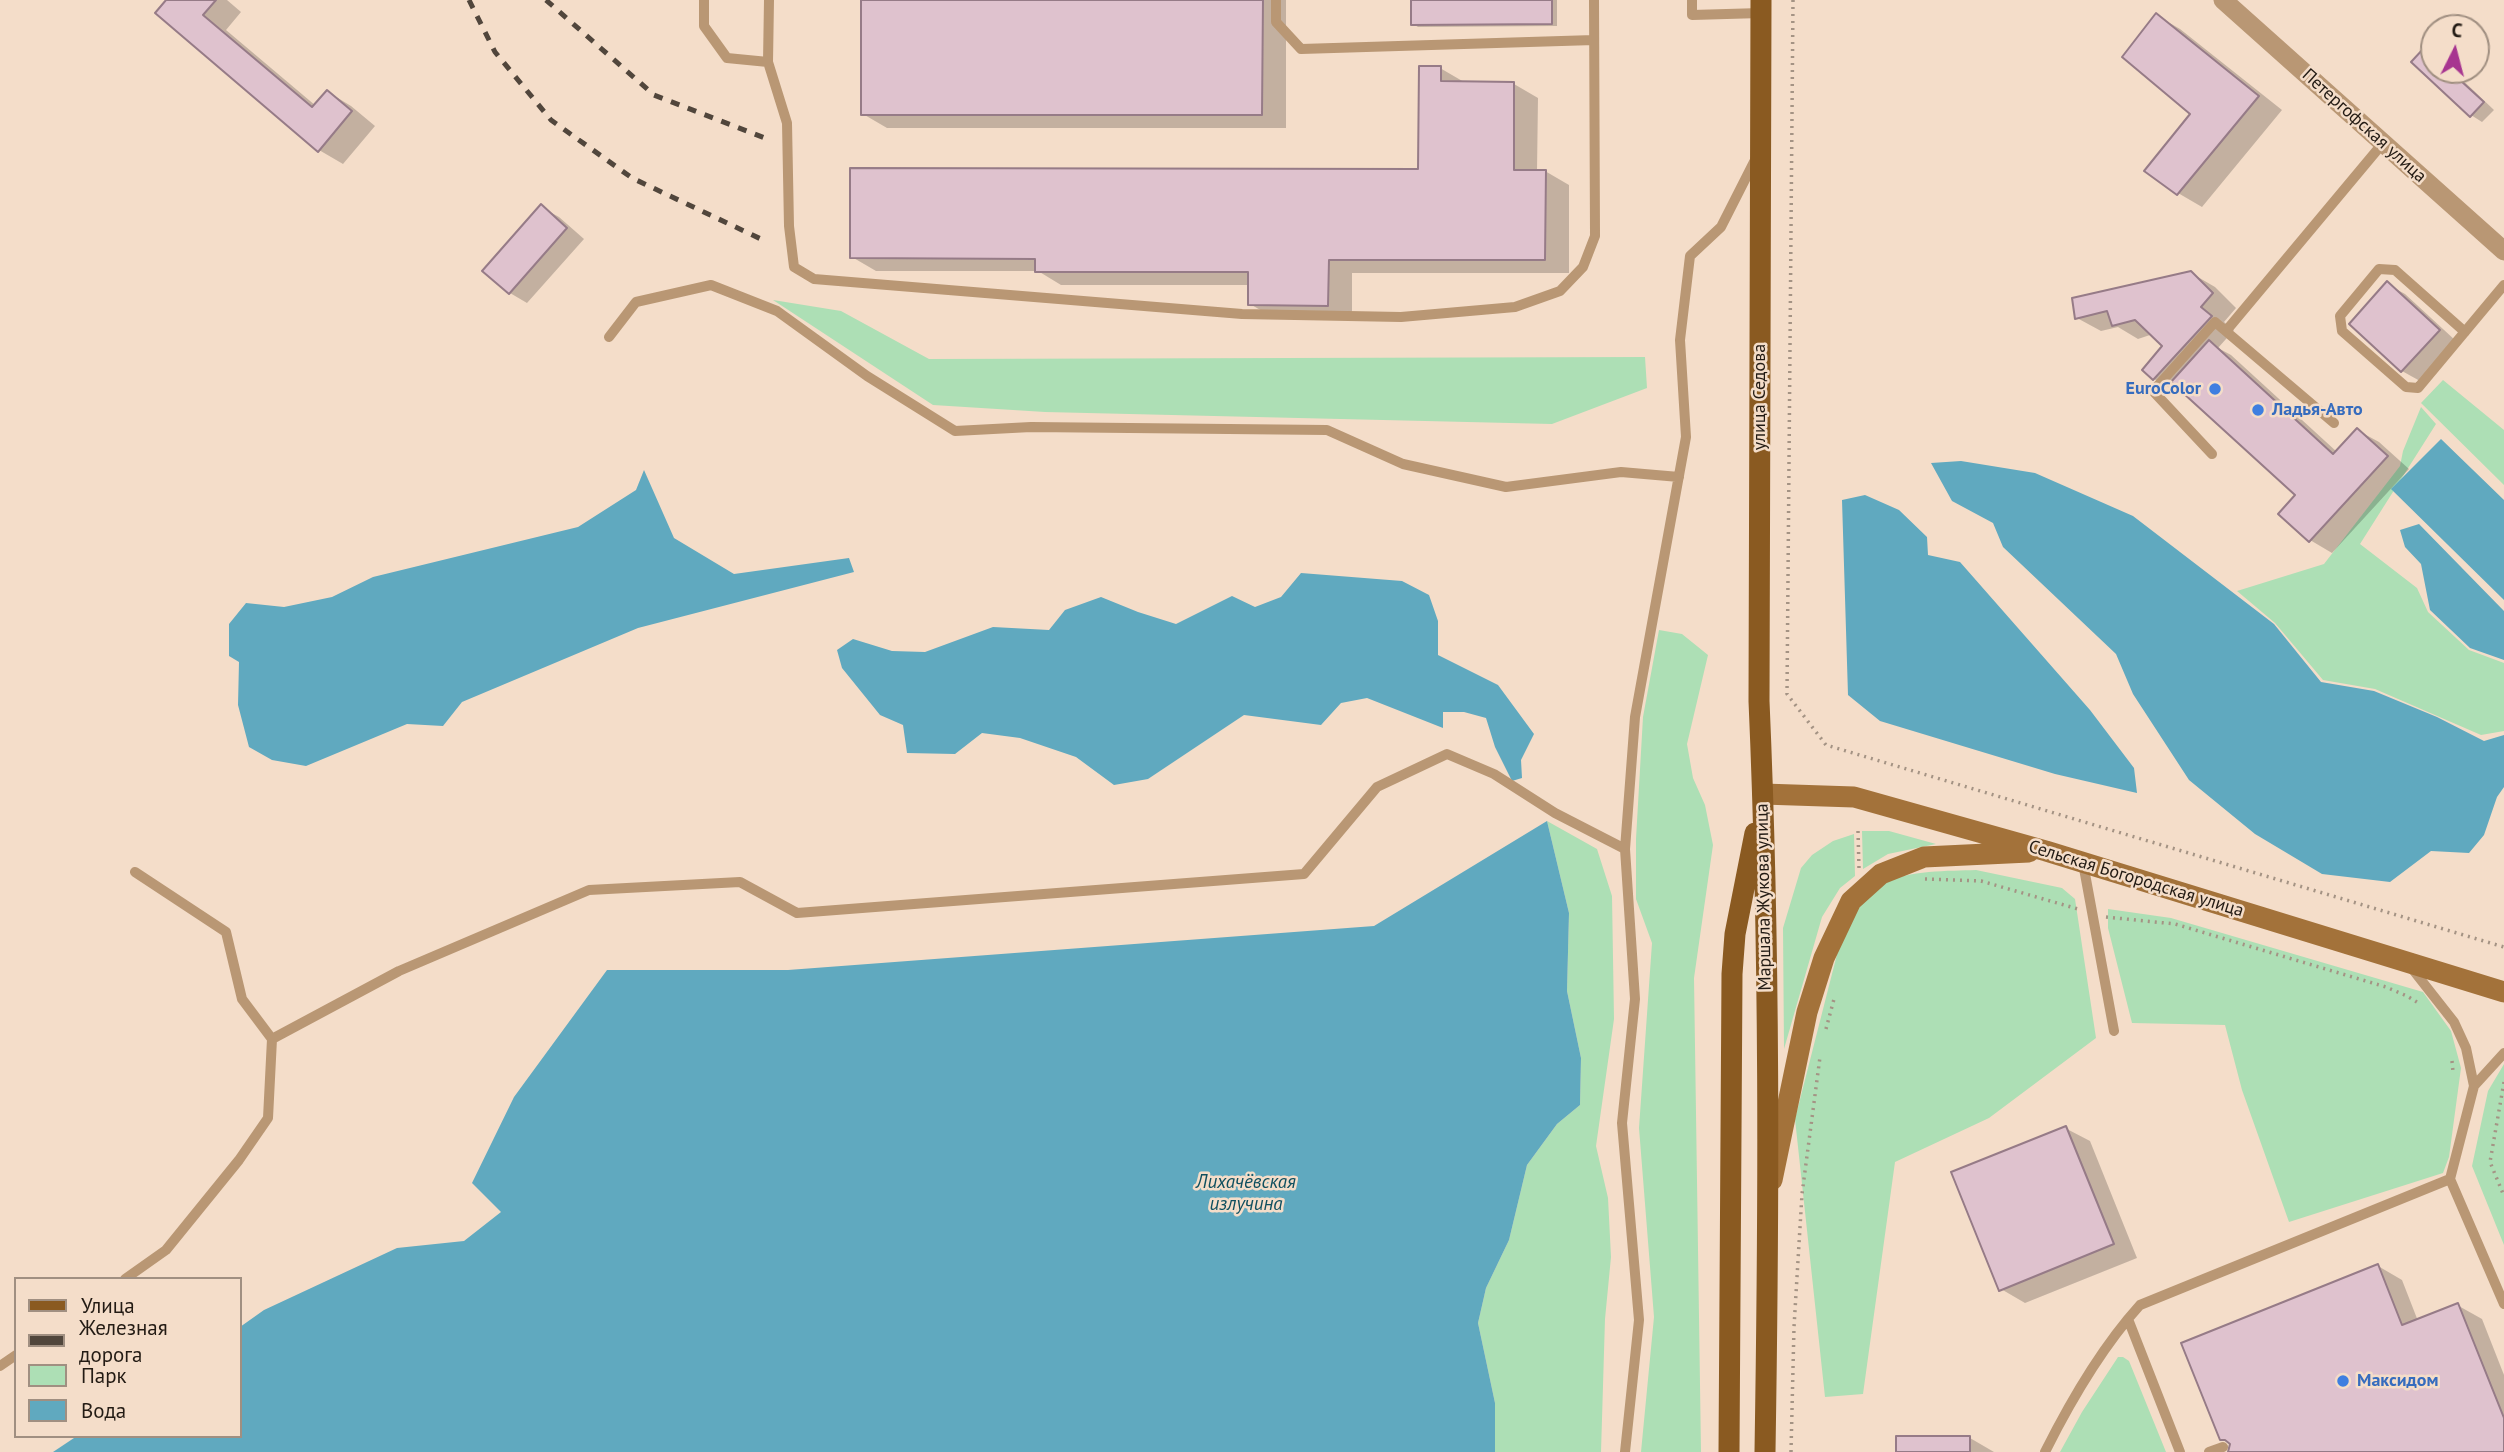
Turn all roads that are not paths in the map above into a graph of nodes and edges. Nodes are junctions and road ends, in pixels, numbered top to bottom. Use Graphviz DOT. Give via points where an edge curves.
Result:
graph roads {
  1 [pos="704,0"];
  2 [pos="769,0"];
  3 [pos="1276,0"];
  4 [pos="1594,0"];
  5 [pos="1692,0"];
  6 [pos="2223,0"];
  7 [pos="1761,6"];
  8 [pos="1594,40"];
  9 [pos="768,62"];
  10 [pos="2383,143"];
  11 [pos="1760,151"];
  12 [pos="2504,251"];
  13 [pos="2504,285"];
  14 [pos="2226,331"];
  15 [pos="2465,332"];
  16 [pos="609,337"];
  17 [pos="2334,422"];
  18 [pos="2212,454"];
  19 [pos="1678,477"];
  20 [pos="1763,794"];
  21 [pos="1625,849"];
  22 [pos="2046,851"];
  23 [pos="2083,863"];
  24 [pos="135,872"];
  25 [pos="2407,962"];
  26 [pos="2504,992"];
  27 [pos="2114,1031"];
  28 [pos="272,1039"];
  29 [pos="2504,1053"];
  30 [pos="2474,1086"];
  31 [pos="2450,1179"];
  32 [pos="1769,1195"];
  33 [pos="128,1277"];
  34 [pos="2504,1304"];
  35 [pos="2128,1319"];
  36 [pos="2223,1447"];
  37 [pos="1625,1452"];
  38 [pos="1729,1452"];
  39 [pos="1765,1452"];
  40 [pos="2045,1452"];
  41 [pos="2180,1452"];
  42 [pos="2209,1452"];
  1 -- 9 [label="lane" via="704,26 727,58"];
  2 -- 9 [label="lane"];
  3 -- 8 [label="lane" via="1276,22 1301,49"];
  4 -- 8 [label="lane"];
  5 -- 7 [label="lane" via="1692,15"];
  6 -- 10 [label="street, Петергофская улица"];
  7 -- 11 [label="main road, улица Седова"];
  8 -- 9 [label="lane" via="1595,236 1583,267 1560,291 1515,307 1401,317 1242,314 814,279 794,267 787,123"];
  10 -- 12 [label="street, Петергофская улица"];
  10 -- 14 [label="lane"];
  11 -- 19 [label="lane" via="1721,227 1690,256 1681,340 1686,437"];
  11 -- 20 [label="main road, улица Седова" via="1759,701"];
  13 -- 15 [label="lane" via="2418,388 2406,387 2342,331 2340,316 2379,268 2395,270"];
  14 -- 17 [label="lane"];
  14 -- 18 [label="lane" via="2215,322 2153,391"];
  16 -- 19 [label="lane" via="636,302 711,285 776,311 955,431 1031,427 1327,430 1404,464 1506,487 1621,472"];
  19 -- 21 [label="lane" via="1635,717"];
  20 -- 22 [label="main road, Сельская Богородская улица" via="1854,797"];
  20 -- 32 [label="main road, Маршала Жукова улица"];
  20 -- 38 [label="main road, Маршала Жукова улица" via="1735,934 1732,974"];
  21 -- 28 [label="lane" via="1555,813 1494,774 1447,754 1377,787 1304,874 797,913 740,882 589,890 399,971"];
  21 -- 37 [label="lane" via="1635,999 1622,1123 1639,1320"];
  22 -- 23 [label="main road, Сельская Богородская улица"];
  22 -- 32 [label="main road" via="1924,858 1881,874 1851,901 1824,958 1807,1012"];
  23 -- 25 [label="main road, Сельская Богородская улица"];
  23 -- 27 [label="lane"];
  24 -- 28 [label="lane" via="226,932 242,999"];
  25 -- 26 [label="main road, Сельская Богородская улица"];
  25 -- 30 [label="lane" via="2454,1022 2466,1048"];
  28 -- 33 [label="lane" via="268,1118 166,1250"];
  29 -- 30 [label="lane"];
  30 -- 31 [label="lane"];
  31 -- 34 [label="lane"];
  31 -- 35 [label="lane" via="2140,1305"];
  32 -- 39 [label="main road, Маршала Жукова улица"];
  35 -- 40 [label="lane" via="2074,1398"];
  35 -- 41 [label="lane"];
  36 -- 42 [label="lane"];
}
